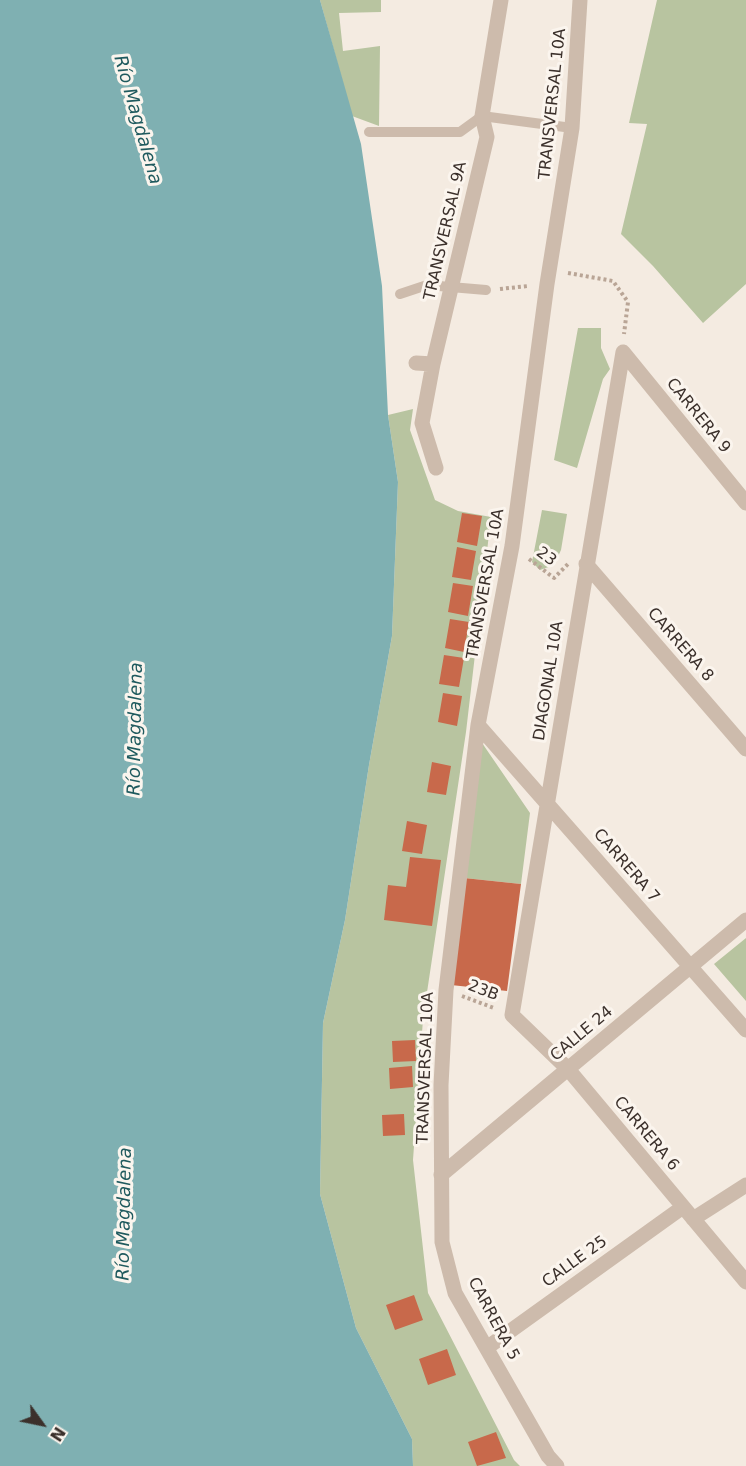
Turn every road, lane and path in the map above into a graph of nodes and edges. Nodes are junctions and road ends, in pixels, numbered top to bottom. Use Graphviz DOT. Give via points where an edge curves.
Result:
graph roads {
  1 [pos="501,0"];
  2 [pos="580,0"];
  3 [pos="482,116"];
  4 [pos="572,128"];
  5 [pos="369,132"];
  6 [pos="548,277"];
  7 [pos="451,286"];
  8 [pos="486,290"];
  9 [pos="400,294"];
  10 [pos="622,352"];
  11 [pos="416,363"];
  12 [pos="433,364"];
  13 [pos="436,468"];
  14 [pos="746,503"];
  15 [pos="590,542"];
  16 [pos="512,546"];
  17 [pos="586,564"];
  18 [pos="478,725"];
  19 [pos="746,749"];
  20 [pos="548,804"];
  21 [pos="746,920"];
  22 [pos="691,968"];
  23 [pos="446,990"];
  24 [pos="512,1015"];
  25 [pos="746,1030"];
  26 [pos="568,1069"];
  27 [pos="441,1174"];
  28 [pos="746,1185"];
  29 [pos="683,1207"];
  30 [pos="693,1219"];
  31 [pos="746,1282"];
  32 [pos="488,1347"];
  33 [pos="557,1466"];
  1 -- 3 [label="street, TRANSVERSAL 9A"];
  2 -- 4 [label="street, TRANSVERSAL 10A"];
  3 -- 4 [label="lane"];
  3 -- 5 [label="lane" via="460,132"];
  3 -- 7 [label="street, TRANSVERSAL 9A" via="487,137"];
  4 -- 6 [label="street, TRANSVERSAL 10A"];
  6 -- 8 [label="path"];
  6 -- 10 [label="path" via="614,281 628,302"];
  6 -- 16 [label="street, TRANSVERSAL 10A"];
  7 -- 8 [label="lane"];
  7 -- 9 [label="lane" via="427,285"];
  7 -- 12 [label="street, TRANSVERSAL 9A"];
  10 -- 14 [label="street, CARRERA 9"];
  10 -- 15 [label="street, DIAGONAL 10A"];
  11 -- 12 [label="street"];
  12 -- 13 [label="street, TRANSVERSAL 9A" via="422,423"];
  15 -- 16 [label="path, 23" via="554,578"];
  15 -- 17 [label="street, DIAGONAL 10A"];
  16 -- 18 [label="street, TRANSVERSAL 10A"];
  17 -- 19 [label="street, CARRERA 8"];
  17 -- 20 [label="street, DIAGONAL 10A"];
  18 -- 20 [label="street, CARRERA 7"];
  18 -- 23 [label="street, TRANSVERSAL 10A"];
  20 -- 22 [label="street, CARRERA 7"];
  20 -- 24 [label="street, DIAGONAL 10A"];
  21 -- 22 [label="street, CALLE 24"];
  22 -- 25 [label="street, CARRERA 7"];
  22 -- 26 [label="street, CALLE 24"];
  23 -- 24 [label="path, 23B"];
  23 -- 27 [label="street, TRANSVERSAL 10A"];
  24 -- 26 [label="street, CARRERA 6"];
  26 -- 27 [label="street, CALLE 24"];
  26 -- 29 [label="street, CARRERA 6"];
  27 -- 32 [label="street, CARRERA 5" via="442,1242 455,1293"];
  28 -- 30 [label="street"];
  29 -- 30 [label="street, CARRERA 6"];
  29 -- 32 [label="street, CALLE 25"];
  30 -- 31 [label="street, CARRERA 6"];
  32 -- 33 [label="street, CARRERA 5"];
}
